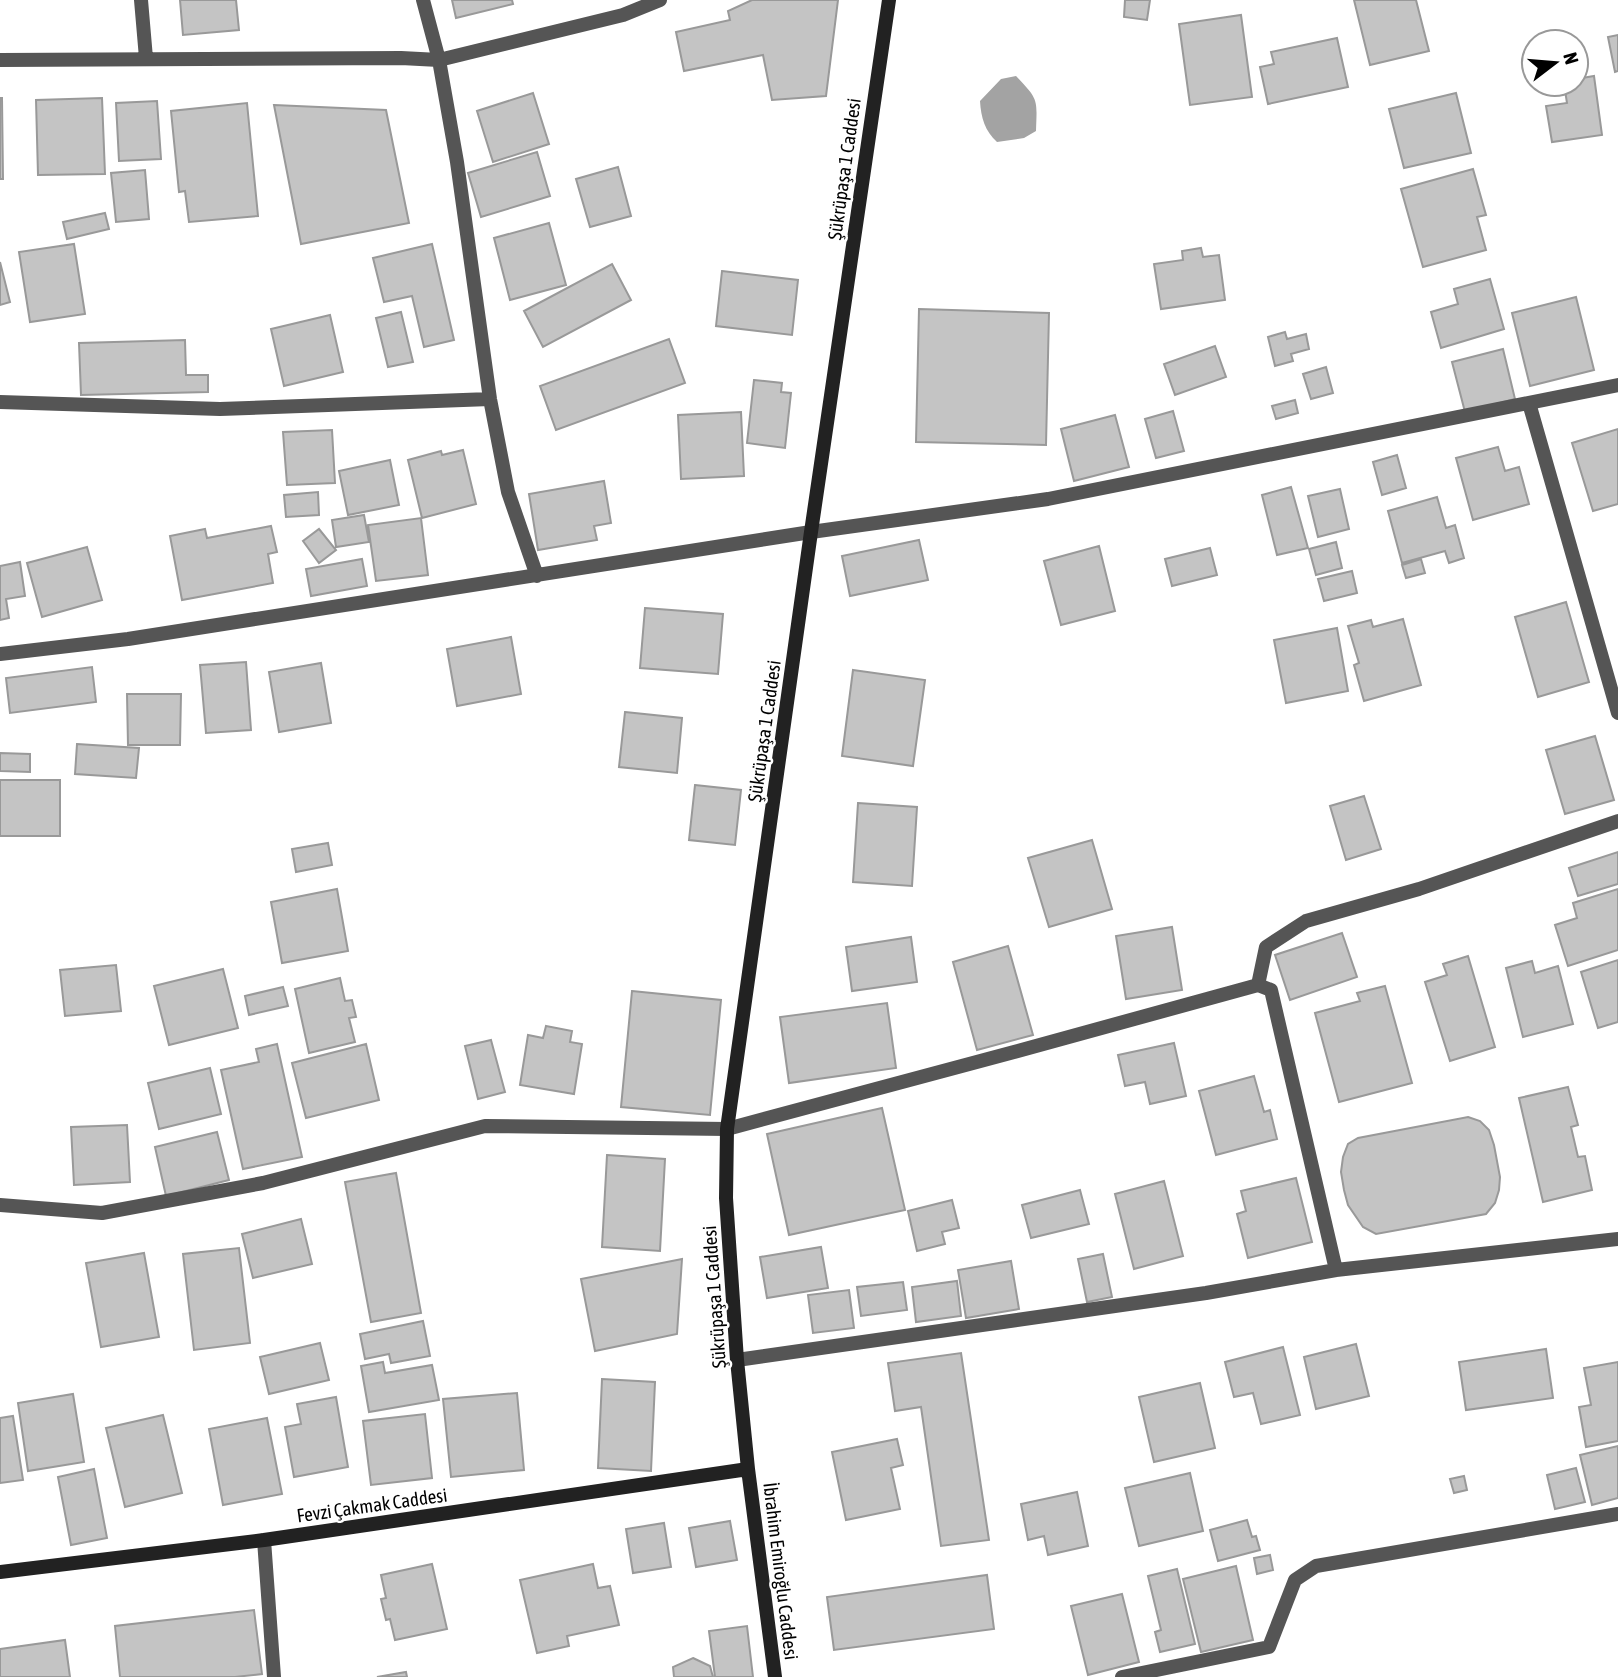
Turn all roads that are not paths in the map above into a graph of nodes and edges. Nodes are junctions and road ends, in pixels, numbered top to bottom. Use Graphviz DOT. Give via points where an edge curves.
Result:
graph roads {
  1 [pos="141,0"];
  2 [pos="423,0"];
  3 [pos="660,0"];
  4 [pos="889,0"];
  5 [pos="146,58"];
  6 [pos="0,60"];
  7 [pos="439,60"];
  8 [pos="1618,385"];
  9 [pos="490,399"];
  10 [pos="0,402"];
  11 [pos="1529,403"];
  12 [pos="811,532"];
  13 [pos="537,576"];
  14 [pos="0,654"];
  15 [pos="1618,713"];
  16 [pos="1618,821"];
  17 [pos="1258,985"];
  18 [pos="727,1129"];
  19 [pos="0,1205"];
  20 [pos="1618,1240"];
  21 [pos="1336,1270"];
  22 [pos="737,1360"];
  23 [pos="748,1469"];
  24 [pos="1618,1514"];
  25 [pos="264,1540"];
  26 [pos="0,1572"];
  27 [pos="274,1677"];
  28 [pos="775,1677"];
  29 [pos="1122,1677"];
  1 -- 5 [label="street"];
  2 -- 7 [label="street"];
  3 -- 7 [label="street" via="624,15"];
  4 -- 12 [label="main road, Şükrüpaşa 1 Caddesi"];
  5 -- 6 [label="street"];
  5 -- 7 [label="street"];
  7 -- 9 [label="street"];
  8 -- 11 [label="street"];
  9 -- 10 [label="street" via="220,409"];
  9 -- 13 [label="street" via="508,492"];
  11 -- 12 [label="street" via="1048,499"];
  11 -- 15 [label="street"];
  12 -- 13 [label="street"];
  12 -- 18 [label="main road, Şükrüpaşa 1 Caddesi"];
  13 -- 14 [label="street" via="128,639"];
  16 -- 17 [label="street" via="1419,889 1306,921 1266,947"];
  17 -- 18 [label="street"];
  17 -- 21 [label="street" via="1271,990"];
  18 -- 19 [label="street" via="485,1126 263,1183 102,1213"];
  18 -- 22 [label="main road, Şükrüpaşa 1 Caddesi" via="726,1198"];
  20 -- 21 [label="street"];
  21 -- 22 [label="street"];
  22 -- 23 [label="main road, Şükrüpaşa 1 Caddesi"];
  23 -- 25 [label="main road, Fevzi Çakmak Caddesi"];
  23 -- 28 [label="main road, İbrahim Emiroğlu Caddesi"];
  24 -- 29 [label="street" via="1316,1566 1295,1580 1269,1647"];
  25 -- 26 [label="main road, Fevzi Çakmak Caddesi"];
  25 -- 27 [label="street"];
}
